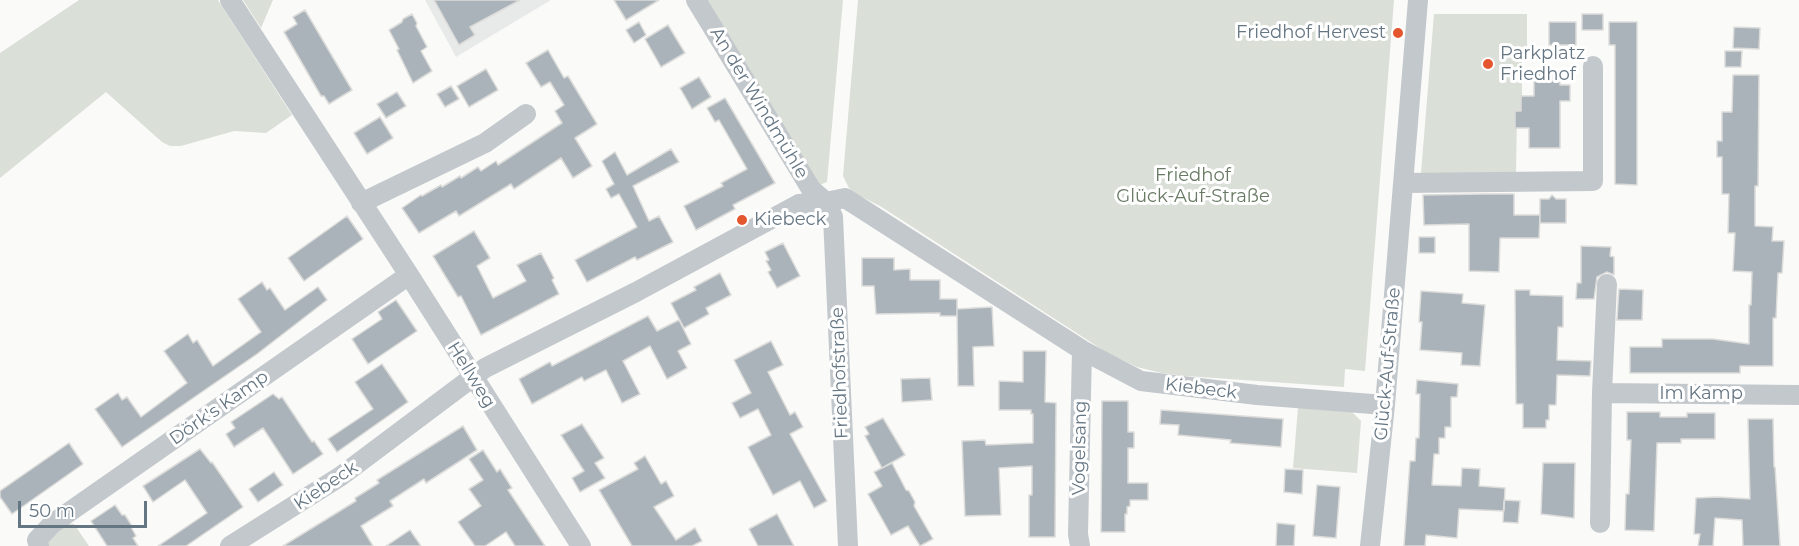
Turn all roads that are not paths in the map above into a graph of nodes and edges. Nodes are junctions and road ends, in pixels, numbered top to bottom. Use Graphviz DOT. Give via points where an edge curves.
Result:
graph roads {
  1 [pos="230,0"];
  2 [pos="696,0"];
  3 [pos="1418,0"];
  4 [pos="1593,66"];
  5 [pos="526,114"];
  6 [pos="1403,183"];
  7 [pos="826,202"];
  8 [pos="361,203"];
  9 [pos="409,275"];
  10 [pos="1607,284"];
  11 [pos="1082,350"];
  12 [pos="472,378"];
  13 [pos="1602,393"];
  14 [pos="1799,394"];
  15 [pos="1385,405"];
  16 [pos="1600,523"];
  17 [pos="39,546"];
  18 [pos="231,546"];
  19 [pos="580,546"];
  20 [pos="848,546"];
  21 [pos="1080,546"];
  22 [pos="1370,546"];
  1 -- 8 [label="street, Hellweg"];
  2 -- 7 [label="street, An der Windmühle" via="811,189"];
  3 -- 6 [label="street, Glück-Auf-Straße"];
  4 -- 6 [label="street" via="1593,181"];
  5 -- 8 [label="street" via="485,143"];
  6 -- 15 [label="street, Glück-Auf-Straße"];
  7 -- 11 [label="street, Kiebeck" via="845,198"];
  7 -- 12 [label="street, Kiebeck" via="799,204"];
  7 -- 20 [label="street, Friedhofstraße" via="834,217"];
  8 -- 9 [label="street, Hellweg"];
  9 -- 12 [label="street, Hellweg"];
  9 -- 17 [label="street, Dörk's Kamp" via="52,524 37,540"];
  10 -- 13 [label="street"];
  11 -- 15 [label="street, Kiebeck" via="1141,381"];
  11 -- 21 [label="street, Vogelsang"];
  12 -- 18 [label="street, Kiebeck" via="341,476"];
  12 -- 19 [label="street, Hellweg"];
  13 -- 14 [label="street, Im Kamp"];
  13 -- 16 [label="street"];
  15 -- 22 [label="street, Glück-Auf-Straße"];
}
